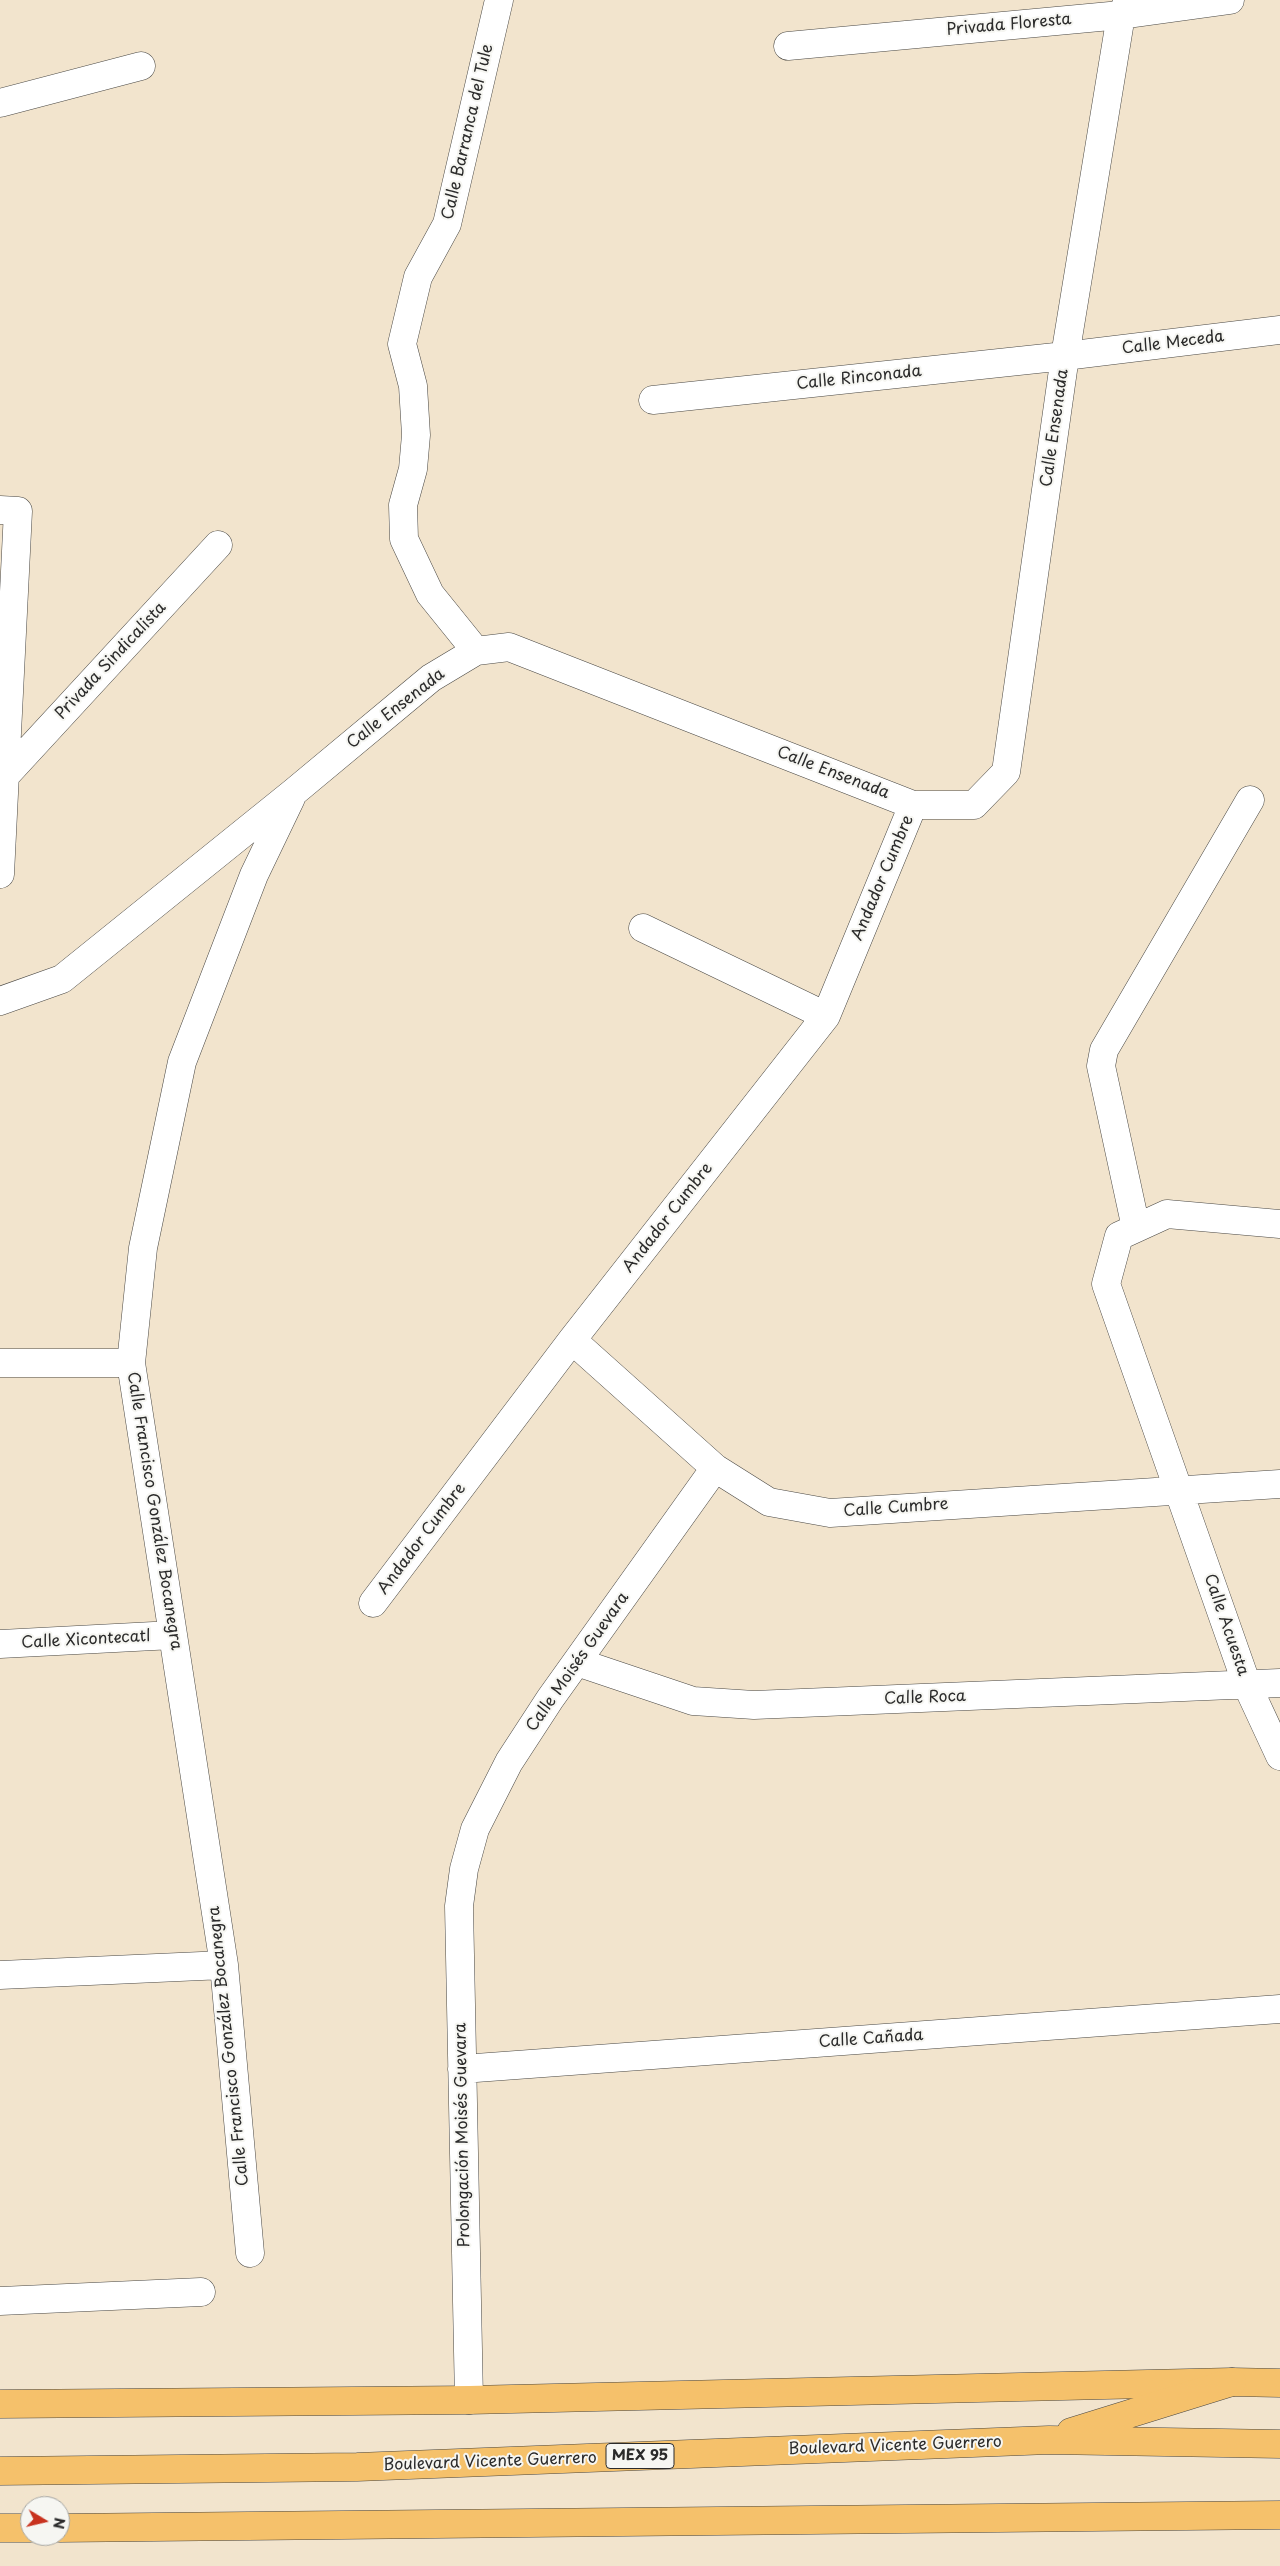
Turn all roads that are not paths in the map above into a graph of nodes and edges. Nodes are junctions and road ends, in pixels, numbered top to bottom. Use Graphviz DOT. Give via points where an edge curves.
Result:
graph roads {
  1 [pos="498,0"];
  2 [pos="1230,0"];
  3 [pos="1125,7"];
  4 [pos="788,46"];
  5 [pos="142,66"];
  6 [pos="0,103"];
  7 [pos="1280,330"];
  8 [pos="1065,356"];
  9 [pos="654,400"];
  10 [pos="0,510"];
  11 [pos="218,545"];
  12 [pos="476,651"];
  13 [pos="5,776"];
  14 [pos="294,792"];
  15 [pos="1250,800"];
  16 [pos="913,804"];
  17 [pos="0,874"];
  18 [pos="643,928"];
  19 [pos="0,1001"];
  20 [pos="826,1016"];
  21 [pos="1280,1224"];
  22 [pos="1136,1228"];
  23 [pos="572,1340"];
  24 [pos="0,1363"];
  25 [pos="131,1363"];
  26 [pos="715,1468"];
  27 [pos="1280,1484"];
  28 [pos="1178,1491"];
  29 [pos="374,1603"];
  30 [pos="173,1635"];
  31 [pos="0,1644"];
  32 [pos="577,1662"];
  33 [pos="1280,1683"];
  34 [pos="1247,1685"];
  35 [pos="1280,1756"];
  36 [pos="464,1869"];
  37 [pos="224,1965"];
  38 [pos="0,1975"];
  39 [pos="1280,2009"];
  40 [pos="462,2069"];
  41 [pos="250,2253"];
  42 [pos="201,2292"];
  43 [pos="0,2301"];
  44 [pos="1232,2382"];
  45 [pos="1280,2383"];
  46 [pos="469,2400"];
  47 [pos="0,2404"];
  48 [pos="1049,2440"];
  49 [pos="1280,2444"];
  50 [pos="0,2471"];
  51 [pos="1280,2515"];
  52 [pos="0,2528"];
  53 [pos="20,2528"];
  54 [pos="70,2528"];
  1 -- 12 [label="street, Calle Barranca del Tule" via="447,224 418,277 402,344 413,386 416,436 403,505 404,539 430,594"];
  2 -- 3 [label="street, Privada Floresta"];
  3 -- 4 [label="street, Privada Floresta"];
  3 -- 8 [label="street, Calle Ensenada"];
  5 -- 6 [label="street"];
  7 -- 8 [label="street, Calle Meceda"];
  8 -- 9 [label="street, Calle Rinconada"];
  8 -- 16 [label="street, Calle Ensenada" via="1006,772 974,805"];
  10 -- 13 [label="street" via="18,511"];
  11 -- 13 [label="street, Privada Sindicalista"];
  12 -- 14 [label="street, Calle Ensenada" via="431,678"];
  12 -- 16 [label="street, Calle Ensenada" via="509,647"];
  13 -- 17 [label="street"];
  14 -- 19 [label="street, Calle Ensenada" via="62,979"];
  14 -- 25 [label="street, Calle Francisco González Bocanegra" via="254,875 182,1062 143,1248"];
  15 -- 22 [label="street" via="1104,1050 1100,1066"];
  16 -- 20 [label="street, Andador Cumbre"];
  18 -- 20 [label="street"];
  20 -- 23 [label="street, Andador Cumbre"];
  21 -- 22 [label="street, Calle Acuesta" via="1167,1214"];
  22 -- 28 [label="street, Calle Acuesta" via="1119,1236 1106,1284"];
  23 -- 26 [label="street, Calle Cumbre"];
  23 -- 29 [label="street, Andador Cumbre"];
  24 -- 25 [label="street"];
  25 -- 30 [label="street, Calle Francisco González Bocanegra"];
  26 -- 28 [label="street, Calle Cumbre" via="769,1502 830,1513"];
  26 -- 32 [label="street, Calle Moisés Guevara"];
  27 -- 28 [label="street, Calle Cumbre"];
  28 -- 34 [label="street, Calle Acuesta"];
  30 -- 31 [label="street, Calle Xicontecatl"];
  30 -- 37 [label="street, Calle Francisco González Bocanegra"];
  32 -- 34 [label="street, Calle Roca" via="693,1701 754,1705"];
  32 -- 36 [label="street, Calle Moisés Guevara" via="509,1762 475,1829"];
  33 -- 34 [label="street, Calle Roca"];
  34 -- 35 [label="street, Calle Acuesta"];
  36 -- 40 [label="street, Prolongación Moisés Guevara" via="459,1906"];
  37 -- 38 [label="street"];
  37 -- 41 [label="street, Calle Francisco González Bocanegra"];
  39 -- 40 [label="street, Calle Cañada"];
  40 -- 46 [label="street, Prolongación Moisés Guevara"];
  42 -- 43 [label="street"];
  44 -- 45 [label="main road"];
  44 -- 46 [label="main road"];
  44 -- 48 [label="main road"];
  46 -- 47 [label="main road"];
  48 -- 49 [label="main road, Boulevard Vicente Guerrero / MEX 95"];
  48 -- 50 [label="main road, Boulevard Vicente Guerrero / MEX 95" via="357,2467"];
  51 -- 54 [label="main road"];
  52 -- 53 [label="main road"];
}
